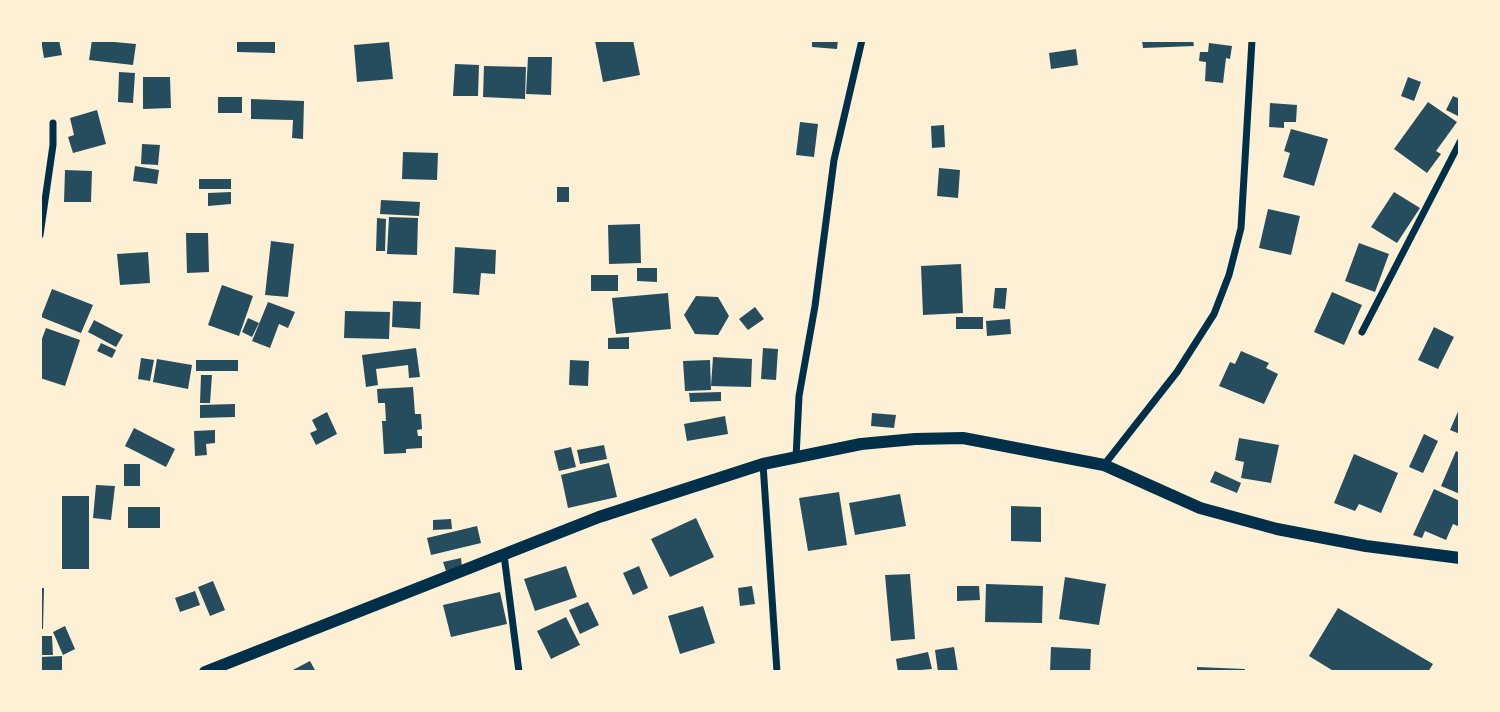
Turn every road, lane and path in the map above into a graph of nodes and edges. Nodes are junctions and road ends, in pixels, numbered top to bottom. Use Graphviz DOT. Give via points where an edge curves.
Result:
graph roads {
  1 [pos="862,40"];
  2 [pos="1252,40"];
  3 [pos="53,123"];
  4 [pos="1460,142"];
  5 [pos="40,235"];
  6 [pos="1362,332"];
  7 [pos="796,458"];
  8 [pos="763,464"];
  9 [pos="1104,465"];
  10 [pos="504,555"];
  11 [pos="1460,558"];
  12 [pos="205,672"];
  13 [pos="519,672"];
  14 [pos="777,672"];
  1 -- 7 [label="street" via="834,160 799,396"];
  2 -- 9 [label="street" via="1241,228 1229,275 1214,314 1177,372"];
  3 -- 5 [label="street"];
  4 -- 6 [label="street"];
  7 -- 8 [label="street"];
  7 -- 9 [label="street" via="861,444 963,438"];
  8 -- 10 [label="street" via="599,517"];
  8 -- 14 [label="street"];
  9 -- 11 [label="street" via="1200,508 1264,526"];
  10 -- 12 [label="street"];
  10 -- 13 [label="street"];
}
